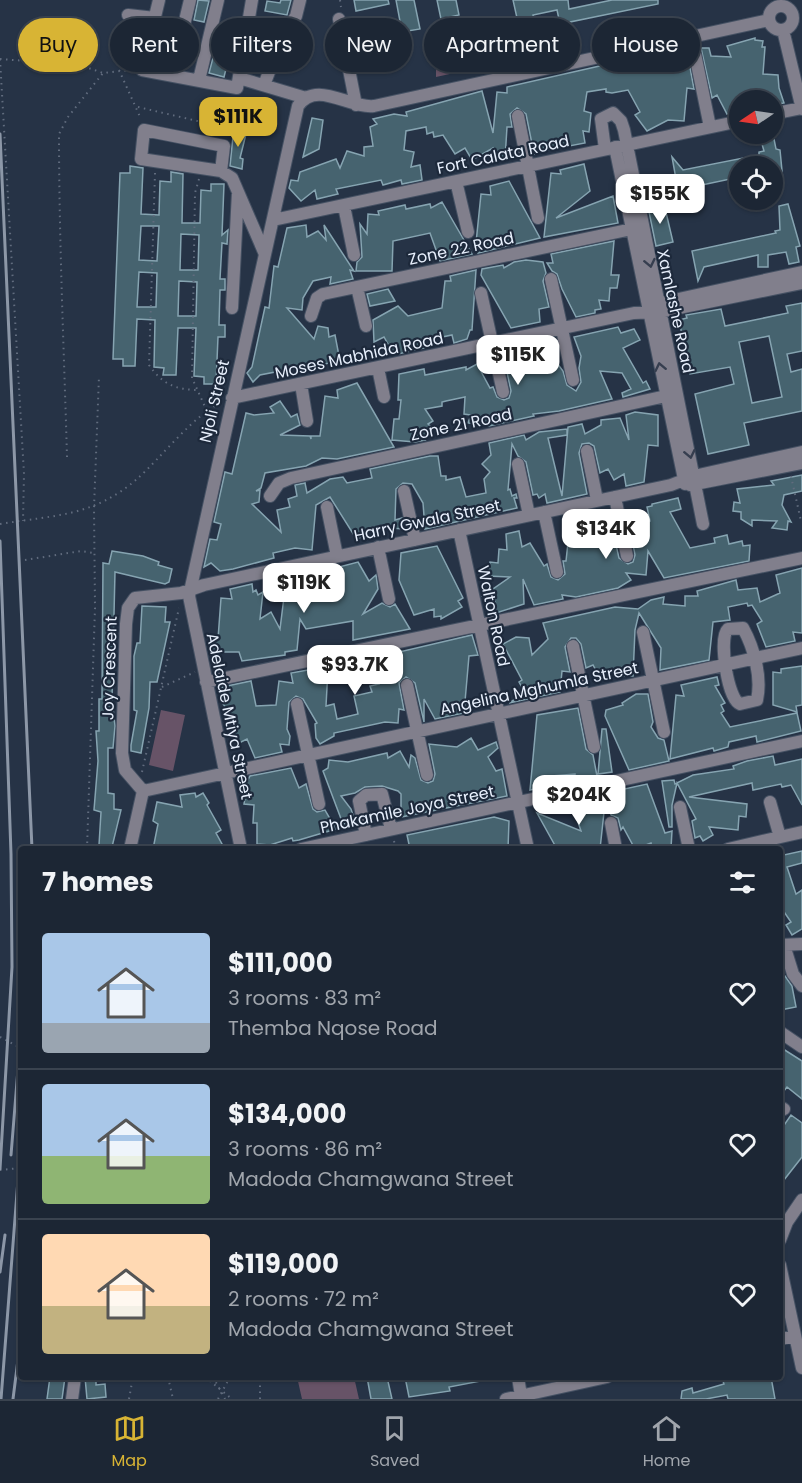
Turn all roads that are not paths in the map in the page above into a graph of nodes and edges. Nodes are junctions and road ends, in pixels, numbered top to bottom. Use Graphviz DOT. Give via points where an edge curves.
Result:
graph roads {
  1 [pos="159,0"];
  2 [pos="190,0"];
  3 [pos="218,0"];
  4 [pos="252,0"];
  5 [pos="300,0"];
  6 [pos="778,3"];
  7 [pos="128,15"];
  8 [pos="155,18"];
  9 [pos="186,18"];
  10 [pos="797,19"];
  11 [pos="769,20"];
  12 [pos="783,30"];
  13 [pos="153,72"];
  14 [pos="349,72"];
  15 [pos="699,72"];
  16 [pos="199,80"];
  17 [pos="238,83"];
  18 [pos="264,85"];
  19 [pos="306,98"];
  20 [pos="356,105"];
  21 [pos="802,108"];
  22 [pos="783,112"];
  23 [pos="518,116"];
  24 [pos="729,123"];
  25 [pos="710,127"];
  26 [pos="615,147"];
  27 [pos="527,166"];
  28 [pos="220,171"];
  29 [pos="456,181"];
  30 [pos="238,188"];
  31 [pos="344,206"];
  32 [pos="538,218"];
  33 [pos="273,220"];
  34 [pos="632,229"];
  35 [pos="468,232"];
  36 [pos="264,252"];
  37 [pos="354,255"];
  38 [pos="802,273"];
  39 [pos="552,279"];
  40 [pos="802,284"];
  41 [pos="357,287"];
  42 [pos="481,293"];
  43 [pos="232,308"];
  44 [pos="653,309"];
  45 [pos="311,316"];
  46 [pos="366,326"];
  47 [pos="562,328"];
  48 [pos="492,344"];
  49 [pos="378,368"];
  50 [pos="573,380"];
  51 [pos="301,384"];
  52 [pos="503,392"];
  53 [pos="666,396"];
  54 [pos="384,397"];
  55 [pos="231,400"];
  56 [pos="307,421"];
  57 [pos="587,451"];
  58 [pos="802,452"];
  59 [pos="802,463"];
  60 [pos="518,464"];
  61 [pos="690,481"];
  62 [pos="404,491"];
  63 [pos="270,496"];
  64 [pos="615,497"];
  65 [pos="597,500"];
  66 [pos="327,507"];
  67 [pos="544,512"];
  68 [pos="529,515"];
  69 [pos="703,524"];
  70 [pos="459,530"];
  71 [pos="415,540"];
  72 [pos="378,547"];
  73 [pos="337,556"];
  74 [pos="627,556"];
  75 [pos="802,558"];
  76 [pos="557,572"];
  77 [pos="186,591"];
  78 [pos="389,599"];
  79 [pos="480,625"];
  80 [pos="643,632"];
  81 [pos="573,646"];
  82 [pos="802,648"];
  83 [pos="756,659"];
  84 [pos="725,665"];
  85 [pos="205,676"];
  86 [pos="653,680"];
  87 [pos="408,685"];
  88 [pos="584,696"];
  89 [pos="297,704"];
  90 [pos="499,714"];
  91 [pos="417,731"];
  92 [pos="664,732"];
  93 [pos="802,741"];
  94 [pos="594,747"];
  95 [pos="308,755"];
  96 [pos="225,772"];
  97 [pos="427,775"];
  98 [pos="141,789"];
  99 [pos="518,802"];
  100 [pos="770,802"];
  101 [pos="319,804"];
  102 [pos="680,807"];
  103 [pos="610,823"];
  104 [pos="802,832"];
  105 [pos="392,833"];
  106 [pos="366,835"];
  107 [pos="780,837"];
  108 [pos="131,846"];
  109 [pos="240,846"];
  110 [pos="315,846"];
  111 [pos="527,846"];
  112 [pos="615,846"];
  113 [pos="688,846"];
  114 [pos="742,846"];
  115 [pos="793,943"];
  116 [pos="802,986"];
  117 [pos="783,1034"];
  118 [pos="802,1047"];
  119 [pos="802,1200"];
  120 [pos="783,1232"];
  121 [pos="783,1279"];
  122 [pos="795,1336"];
  123 [pos="783,1338"];
  124 [pos="802,1368"];
  125 [pos="75,1380"];
  126 [pos="517,1380"];
  127 [pos="594,1380"];
  128 [pos="513,1398"];
  129 [pos="72,1399"];
  1 -- 8 [label="street"];
  2 -- 9 [label="street"];
  3 -- 16 [label="street"];
  4 -- 17 [label="street"];
  5 -- 18 [label="street"];
  6 -- 10 [label="street"];
  6 -- 11 [label="street"];
  7 -- 8 [label="street"];
  10 -- 12 [label="street"];
  11 -- 12 [label="street" via="773,27"];
  11 -- 20 [label="street" via="374,106"];
  12 -- 21 [label="street"];
  13 -- 16 [label="street"];
  14 -- 20 [label="street"];
  15 -- 25 [label="street"];
  16 -- 17 [label="street"];
  17 -- 18 [label="street"];
  18 -- 19 [label="street"];
  19 -- 20 [label="street" via="330,96"];
  19 -- 33 [label="street, Njoli Street" via="297,111"];
  21 -- 22 [label="street"];
  23 -- 27 [label="street"];
  24 -- 25 [label="street, Fort Calata Road"];
  25 -- 26 [label="street, Fort Calata Road"];
  26 -- 27 [label="street, Fort Calata Road"];
  26 -- 34 [label="street, Xamlashe Road"];
  26 -- 44 [label="street, Xamlashe Road, one-way"];
  27 -- 29 [label="street, Fort Calata Road"];
  27 -- 32 [label="street"];
  28 -- 28 [label="street" via="224,146 144,130 140,158"];
  28 -- 30 [label="street" via="232,178"];
  29 -- 31 [label="street, Fort Calata Road"];
  29 -- 35 [label="street"];
  30 -- 36 [label="street"];
  30 -- 43 [label="street"];
  31 -- 33 [label="street, Fort Calata Road"];
  31 -- 37 [label="street"];
  33 -- 36 [label="street, Njoli Street"];
  34 -- 41 [label="street, Zone 22 Road"];
  34 -- 44 [label="street, Xamlashe Road"];
  36 -- 55 [label="street, Njoli Street"];
  38 -- 44 [label="street, Moses Mabhida Road"];
  39 -- 47 [label="street"];
  40 -- 44 [label="street, Moses Mabhida Road"];
  41 -- 45 [label="street, Zone 22 Road" via="320,296"];
  41 -- 46 [label="street"];
  42 -- 48 [label="street"];
  44 -- 47 [label="street, Moses Mabhida Road"];
  53 -- 44 [label="street, Xamlashe Road, one-way"];
  44 -- 61 [label="street, Xamlashe Road, one-way"];
  47 -- 48 [label="street, Moses Mabhida Road"];
  47 -- 50 [label="street"];
  48 -- 49 [label="street, Moses Mabhida Road"];
  48 -- 52 [label="street"];
  49 -- 51 [label="street, Moses Mabhida Road"];
  49 -- 54 [label="street"];
  51 -- 55 [label="street, Moses Mabhida Road"];
  51 -- 56 [label="street"];
  53 -- 61 [label="street, Xamlashe Road"];
  53 -- 63 [label="street, Zone 21 Road" via="291,478 279,483"];
  55 -- 77 [label="street, Njoli Street"];
  57 -- 65 [label="street"];
  58 -- 61 [label="street, Harry Gwala Street"];
  59 -- 61 [label="street, Harry Gwala Street"];
  60 -- 68 [label="street"];
  61 -- 64 [label="street, Harry Gwala Street"];
  61 -- 69 [label="street"];
  62 -- 71 [label="street"];
  64 -- 65 [label="street, Harry Gwala Street"];
  64 -- 74 [label="street"];
  65 -- 67 [label="street, Harry Gwala Street"];
  66 -- 73 [label="street"];
  67 -- 68 [label="street, Harry Gwala Street"];
  67 -- 76 [label="street"];
  68 -- 70 [label="street, Harry Gwala Street"];
  70 -- 71 [label="street, Harry Gwala Street"];
  70 -- 79 [label="street, Walton Road"];
  71 -- 72 [label="street, Harry Gwala Street"];
  72 -- 73 [label="street, Harry Gwala Street"];
  72 -- 78 [label="street"];
  73 -- 77 [label="street, Harry Gwala Street"];
  75 -- 79 [label="street"];
  77 -- 85 [label="street, Adelaide Mtiya Street"];
  77 -- 98 [label="street, Joy Crescent" via="140,597 130,602 128,608 122,753 124,770"];
  79 -- 85 [label="street"];
  79 -- 90 [label="street, Walton Road"];
  80 -- 86 [label="street"];
  81 -- 88 [label="street"];
  82 -- 83 [label="street, Angelina Mghumla Street"];
  83 -- 84 [label="street, Angelina Mghumla Street"];
  83 -- 84 [label="street" via="742,628 728,629 724,634"];
  83 -- 84 [label="street" via="759,693 754,701 736,703"];
  84 -- 86 [label="street, Angelina Mghumla Street"];
  85 -- 96 [label="street, Adelaide Mtiya Street"];
  86 -- 88 [label="street, Angelina Mghumla Street"];
  86 -- 92 [label="street"];
  87 -- 91 [label="street"];
  88 -- 90 [label="street, Angelina Mghumla Street"];
  88 -- 94 [label="street"];
  89 -- 95 [label="street"];
  90 -- 91 [label="street, Angelina Mghumla Street"];
  90 -- 99 [label="street, Walton Road"];
  91 -- 95 [label="street, Angelina Mghumla Street"];
  91 -- 97 [label="street"];
  93 -- 99 [label="street, Phakamile Joya Street"];
  95 -- 96 [label="street, Angelina Mghumla Street"];
  95 -- 101 [label="street"];
  96 -- 98 [label="street, Angelina Mghumla Street"];
  96 -- 109 [label="street, Adelaide Mtiya Street"];
  98 -- 108 [label="street"];
  99 -- 105 [label="street, Phakamile Joya Street"];
  99 -- 111 [label="street, Walton Road"];
  100 -- 107 [label="street"];
  102 -- 113 [label="street"];
  103 -- 112 [label="street"];
  104 -- 107 [label="street"];
  105 -- 106 [label="street, Phakamile Joya Street"];
  105 -- 106 [label="street" via="382,794 366,795 359,801"];
  106 -- 110 [label="street, Phakamile Joya Street"];
  107 -- 114 [label="street"];
  115 -- 116 [label="street" via="793,974"];
  117 -- 118 [label="street"];
  119 -- 120 [label="street"];
  121 -- 122 [label="street"];
  122 -- 123 [label="street"];
  122 -- 124 [label="street"];
  125 -- 129 [label="street"];
  126 -- 128 [label="street"];
  127 -- 128 [label="street"];
}
